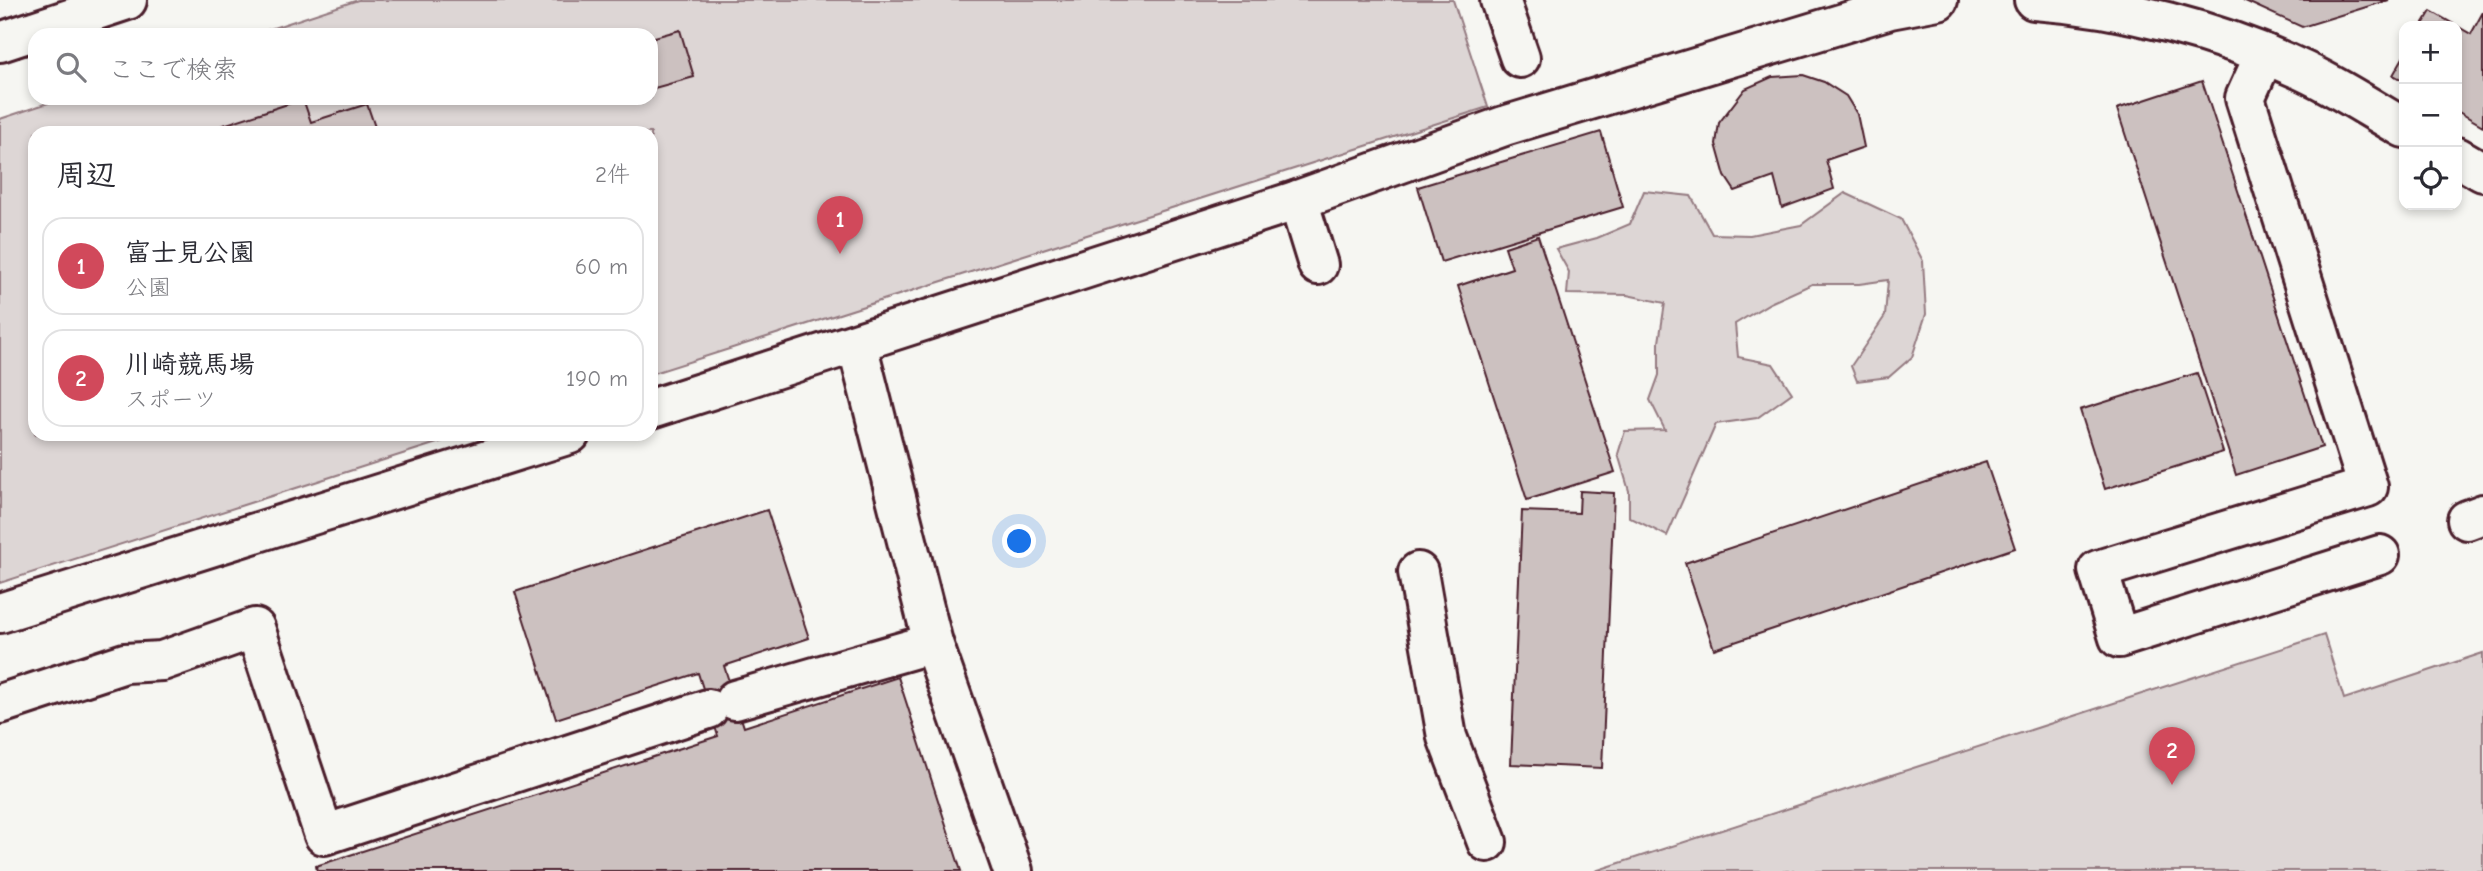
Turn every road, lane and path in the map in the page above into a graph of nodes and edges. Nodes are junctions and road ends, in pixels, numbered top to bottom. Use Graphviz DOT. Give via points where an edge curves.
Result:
graph roads {
  1 [pos="127,0"];
  2 [pos="1500,0"];
  3 [pos="1938,0"];
  4 [pos="2034,0"];
  5 [pos="42,28"];
  6 [pos="28,33"];
  7 [pos="0,42"];
  8 [pos="2265,54"];
  9 [pos="1520,58"];
  10 [pos="2399,125"];
  11 [pos="2462,160"];
  12 [pos="2483,172"];
  13 [pos="1298,200"];
  14 [pos="1318,265"];
  15 [pos="857,344"];
  16 [pos="658,406"];
  17 [pos="548,441"];
  18 [pos="2379,555"];
  19 [pos="1418,572"];
  20 [pos="0,613"];
  21 [pos="933,643"];
  22 [pos="0,704"];
  23 [pos="1487,842"];
  24 [pos="1013,871"];
  1 -- 5 [label="main road"];
  2 -- 9 [label="main road"];
  3 -- 13 [label="main road" via="1890,9 1504,126"];
  4 -- 8 [label="main road" via="2148,17"];
  6 -- 7 [label="main road"];
  8 -- 10 [label="main road" via="2299,68"];
  8 -- 18 [label="main road" via="2245,98 2368,487 2098,570 2119,638"];
  11 -- 12 [label="main road"];
  13 -- 14 [label="main road"];
  13 -- 15 [label="main road"];
  15 -- 16 [label="main road"];
  15 -- 21 [label="main road"];
  17 -- 20 [label="main road"];
  19 -- 23 [label="main road" via="1447,737"];
  21 -- 22 [label="main road" via="721,704 324,835 255,628 162,661 125,663"];
  21 -- 24 [label="main road"];
}
